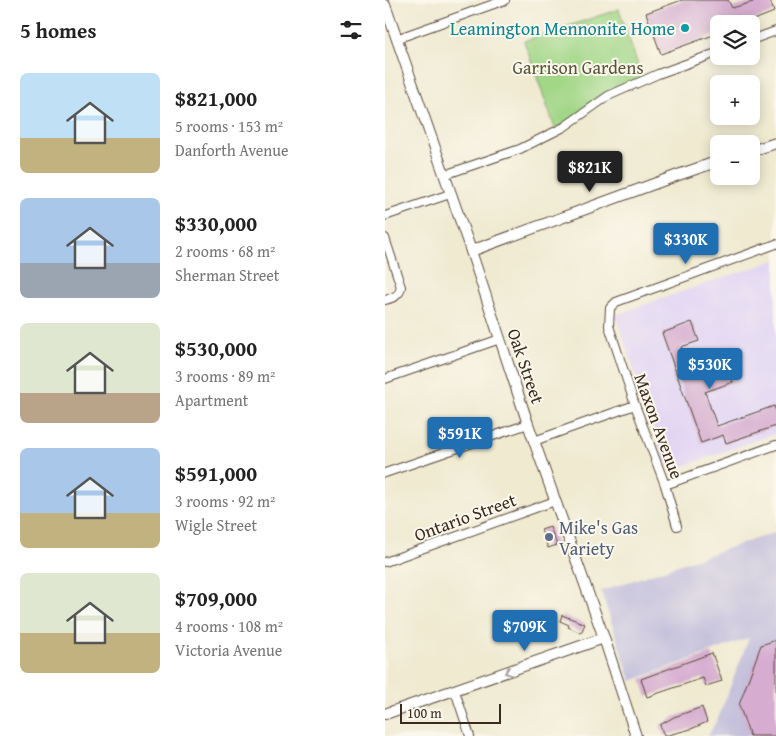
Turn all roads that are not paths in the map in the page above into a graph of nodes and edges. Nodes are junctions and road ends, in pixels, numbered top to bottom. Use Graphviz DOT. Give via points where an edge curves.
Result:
graph roads {
  1 [pos="505,0"];
  2 [pos="385,5"];
  3 [pos="776,31"];
  4 [pos="760,37"];
  5 [pos="396,39"];
  6 [pos="710,55"];
  7 [pos="776,143"];
  8 [pos="760,148"];
  9 [pos="710,164"];
  10 [pos="444,175"];
  11 [pos="451,194"];
  12 [pos="385,216"];
  13 [pos="385,238"];
  14 [pos="776,244"];
  15 [pos="471,250"];
  16 [pos="385,300"];
  17 [pos="499,339"];
  18 [pos="385,379"];
  19 [pos="635,406"];
  20 [pos="528,424"];
  21 [pos="534,441"];
  22 [pos="776,445"];
  23 [pos="385,473"];
  24 [pos="665,485"];
  25 [pos="555,501"];
  26 [pos="677,526"];
  27 [pos="385,562"];
  28 [pos="604,638"];
  29 [pos="455,690"];
  30 [pos="385,714"];
  31 [pos="470,736"];
  32 [pos="636,736"];
  1 -- 5 [label="street"];
  2 -- 5 [label="street, Oak Street"];
  3 -- 4 [label="street"];
  5 -- 10 [label="street, Oak Street"];
  6 -- 10 [label="street" via="608,96 564,127 520,149"];
  7 -- 8 [label="street"];
  9 -- 15 [label="street"];
  10 -- 11 [label="street, Oak Street"];
  11 -- 12 [label="street"];
  11 -- 15 [label="street, Oak Street"];
  13 -- 16 [label="street" via="401,287 398,295"];
  14 -- 19 [label="street, Maxon Avenue" via="616,302 610,308 609,326"];
  15 -- 17 [label="street, Oak Street"];
  17 -- 18 [label="street"];
  17 -- 20 [label="street, Oak Street"];
  19 -- 21 [label="street"];
  19 -- 24 [label="street, Maxon Avenue"];
  20 -- 21 [label="street, Oak Street"];
  20 -- 23 [label="street"];
  21 -- 25 [label="street, Oak Street"];
  22 -- 24 [label="street"];
  24 -- 26 [label="street, Maxon Avenue"];
  25 -- 27 [label="street, Ontario Street"];
  25 -- 28 [label="street, Oak Street"];
  28 -- 29 [label="street, one-way"];
  28 -- 32 [label="street, Oak Street"];
  29 -- 30 [label="street"];
  29 -- 31 [label="street"];
}
